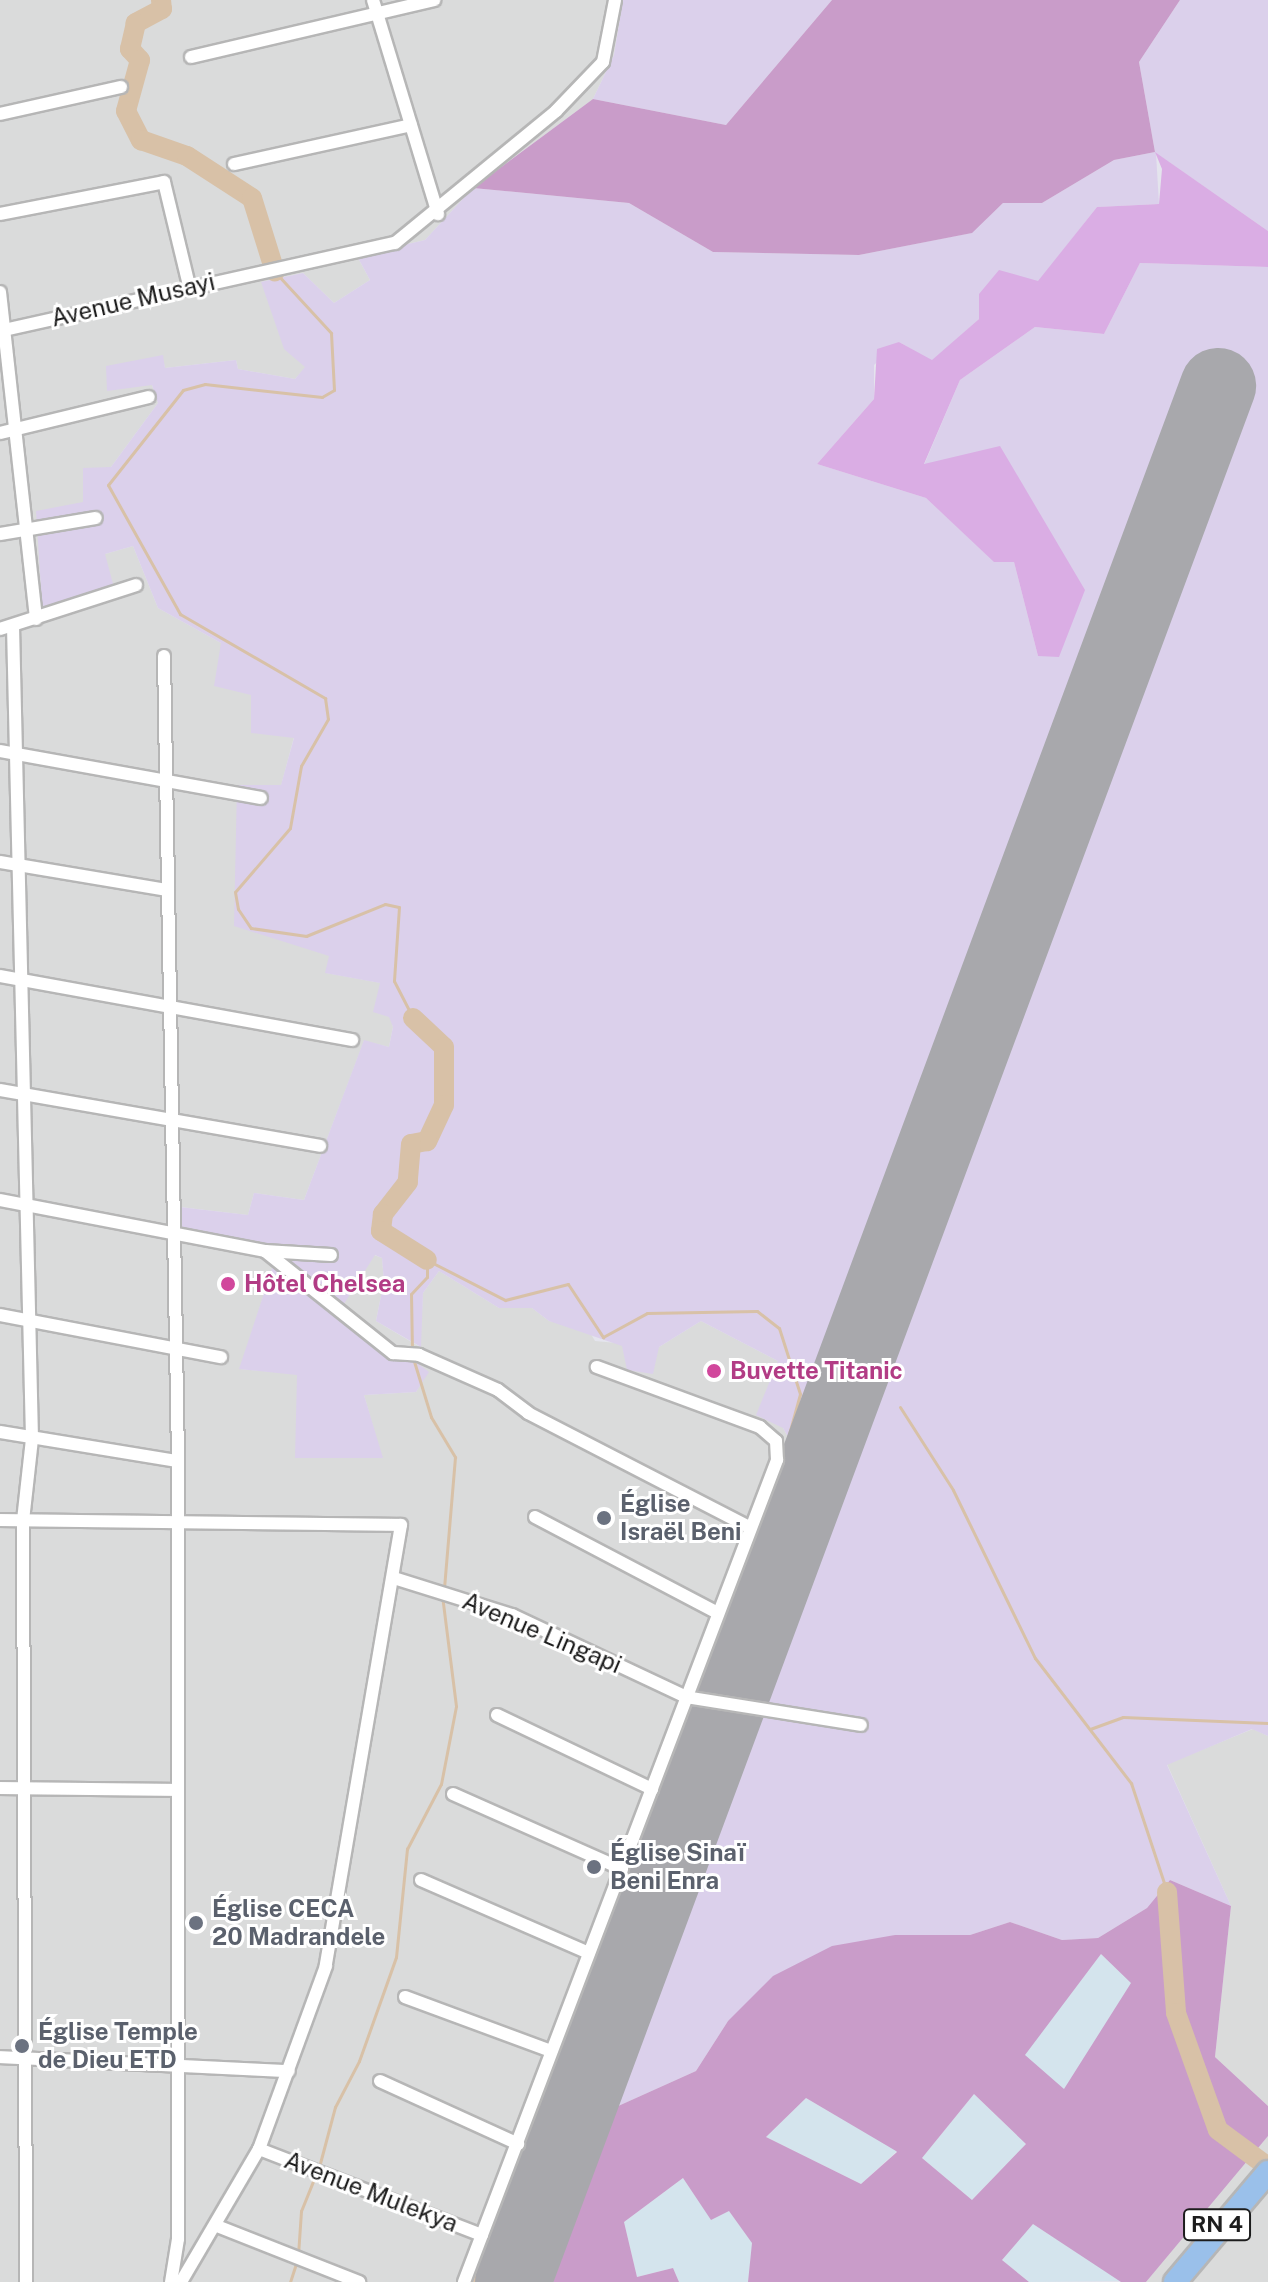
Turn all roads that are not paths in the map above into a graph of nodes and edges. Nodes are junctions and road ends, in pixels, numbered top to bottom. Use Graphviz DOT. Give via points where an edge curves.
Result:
graph roads {
  1 [pos="434,0"];
  2 [pos="615,0"];
  3 [pos="375,6"];
  4 [pos="191,57"];
  5 [pos="121,87"];
  6 [pos="0,114"];
  7 [pos="411,125"];
  8 [pos="234,164"];
  9 [pos="0,214"];
  10 [pos="438,214"];
  11 [pos="189,285"];
  12 [pos="0,292"];
  13 [pos="3,331"];
  14 [pos="149,397"];
  15 [pos="20,428"];
  16 [pos="0,433"];
  17 [pos="96,518"];
  18 [pos="31,526"];
  19 [pos="0,534"];
  20 [pos="136,585"];
  21 [pos="36,619"];
  22 [pos="6,628"];
  23 [pos="164,656"];
  24 [pos="0,751"];
  25 [pos="18,754"];
  26 [pos="165,783"];
  27 [pos="261,798"];
  28 [pos="0,862"];
  29 [pos="15,865"];
  30 [pos="168,890"];
  31 [pos="0,976"];
  32 [pos="21,980"];
  33 [pos="169,1012"];
  34 [pos="352,1040"];
  35 [pos="0,1090"];
  36 [pos="26,1095"];
  37 [pos="176,1122"];
  38 [pos="320,1146"];
  39 [pos="0,1200"];
  40 [pos="23,1205"];
  41 [pos="173,1235"];
  42 [pos="265,1251"];
  43 [pos="331,1255"];
  44 [pos="0,1315"];
  45 [pos="26,1320"];
  46 [pos="175,1347"];
  47 [pos="221,1357"];
  48 [pos="597,1367"];
  49 [pos="0,1432"];
  50 [pos="32,1439"];
  51 [pos="178,1461"];
  52 [pos="535,1517"];
  53 [pos="177,1519"];
  54 [pos="0,1520"];
  55 [pos="23,1520"];
  56 [pos="749,1527"];
  57 [pos="394,1578"];
  58 [pos="716,1612"];
  59 [pos="686,1697"];
  60 [pos="497,1715"];
  61 [pos="861,1725"];
  62 [pos="0,1788"];
  63 [pos="22,1789"];
  64 [pos="652,1789"];
  65 [pos="177,1790"];
  66 [pos="453,1794"];
  67 [pos="622,1869"];
  68 [pos="421,1880"];
  69 [pos="589,1953"];
  70 [pos="405,1997"];
  71 [pos="551,2051"];
  72 [pos="0,2057"];
  73 [pos="27,2058"];
  74 [pos="177,2063"];
  75 [pos="289,2071"];
  76 [pos="380,2081"];
  77 [pos="518,2144"];
  78 [pos="259,2149"];
  79 [pos="1267,2173"];
  80 [pos="217,2226"];
  81 [pos="482,2235"];
  82 [pos="26,2282"];
  83 [pos="171,2282"];
  84 [pos="181,2282"];
  85 [pos="359,2282"];
  86 [pos="464,2282"];
  87 [pos="1175,2282"];
  1 -- 3 [label="street"];
  2 -- 10 [label="street, Avenue Musayi" via="603,62"];
  3 -- 4 [label="street"];
  3 -- 7 [label="street"];
  5 -- 6 [label="street"];
  7 -- 8 [label="street"];
  7 -- 10 [label="street"];
  9 -- 11 [label="street" via="164,182"];
  10 -- 11 [label="street, Avenue Musayi" via="395,243"];
  11 -- 13 [label="street, Avenue Musayi"];
  12 -- 13 [label="street"];
  13 -- 15 [label="street"];
  14 -- 15 [label="street"];
  15 -- 16 [label="street"];
  15 -- 18 [label="street"];
  17 -- 18 [label="street"];
  18 -- 19 [label="street"];
  18 -- 21 [label="street"];
  20 -- 21 [label="street"];
  21 -- 22 [label="street"];
  22 -- 25 [label="street"];
  23 -- 26 [label="street"];
  24 -- 25 [label="street"];
  25 -- 26 [label="street"];
  25 -- 29 [label="street"];
  26 -- 27 [label="street"];
  26 -- 30 [label="street"];
  28 -- 29 [label="street"];
  29 -- 30 [label="street"];
  29 -- 32 [label="street"];
  30 -- 33 [label="street"];
  31 -- 32 [label="street"];
  32 -- 33 [label="street"];
  32 -- 36 [label="street"];
  33 -- 34 [label="street" via="284,1024"];
  33 -- 37 [label="street"];
  35 -- 36 [label="street"];
  36 -- 37 [label="street"];
  36 -- 40 [label="street"];
  37 -- 38 [label="street"];
  37 -- 41 [label="street"];
  39 -- 40 [label="street"];
  40 -- 41 [label="street"];
  40 -- 45 [label="street"];
  41 -- 42 [label="street"];
  41 -- 46 [label="street"];
  42 -- 43 [label="street"];
  42 -- 56 [label="street" via="393,1353 419,1355 498,1390 528,1413"];
  44 -- 45 [label="street"];
  45 -- 46 [label="street"];
  45 -- 50 [label="street"];
  46 -- 47 [label="street"];
  46 -- 51 [label="street"];
  48 -- 56 [label="street" via="769,1433 777,1460"];
  49 -- 50 [label="street"];
  50 -- 51 [label="street"];
  50 -- 55 [label="street"];
  51 -- 53 [label="street"];
  52 -- 58 [label="street"];
  53 -- 55 [label="street"];
  53 -- 57 [label="street" via="398,1522"];
  53 -- 65 [label="street"];
  54 -- 55 [label="street"];
  55 -- 63 [label="street"];
  56 -- 58 [label="street"];
  57 -- 59 [label="street, Avenue Lingapi" via="512,1615"];
  57 -- 75 [label="street" via="326,1966"];
  58 -- 59 [label="street"];
  59 -- 61 [label="street, Avenue Lingapi"];
  59 -- 64 [label="street"];
  60 -- 64 [label="street"];
  62 -- 63 [label="street"];
  63 -- 65 [label="street"];
  63 -- 73 [label="street"];
  64 -- 67 [label="street"];
  65 -- 74 [label="street"];
  66 -- 67 [label="street"];
  67 -- 69 [label="street"];
  68 -- 69 [label="street"];
  69 -- 71 [label="street"];
  70 -- 71 [label="street"];
  71 -- 77 [label="street"];
  72 -- 73 [label="street"];
  73 -- 74 [label="street"];
  73 -- 82 [label="street"];
  74 -- 75 [label="street"];
  74 -- 83 [label="street" via="178,2239"];
  75 -- 78 [label="street"];
  76 -- 77 [label="street"];
  77 -- 81 [label="street"];
  78 -- 80 [label="street"];
  78 -- 81 [label="street, Avenue Mulekya"];
  79 -- 87 [label="highway, RN 4"];
  80 -- 84 [label="street"];
  80 -- 85 [label="street"];
  81 -- 86 [label="street"];
}
